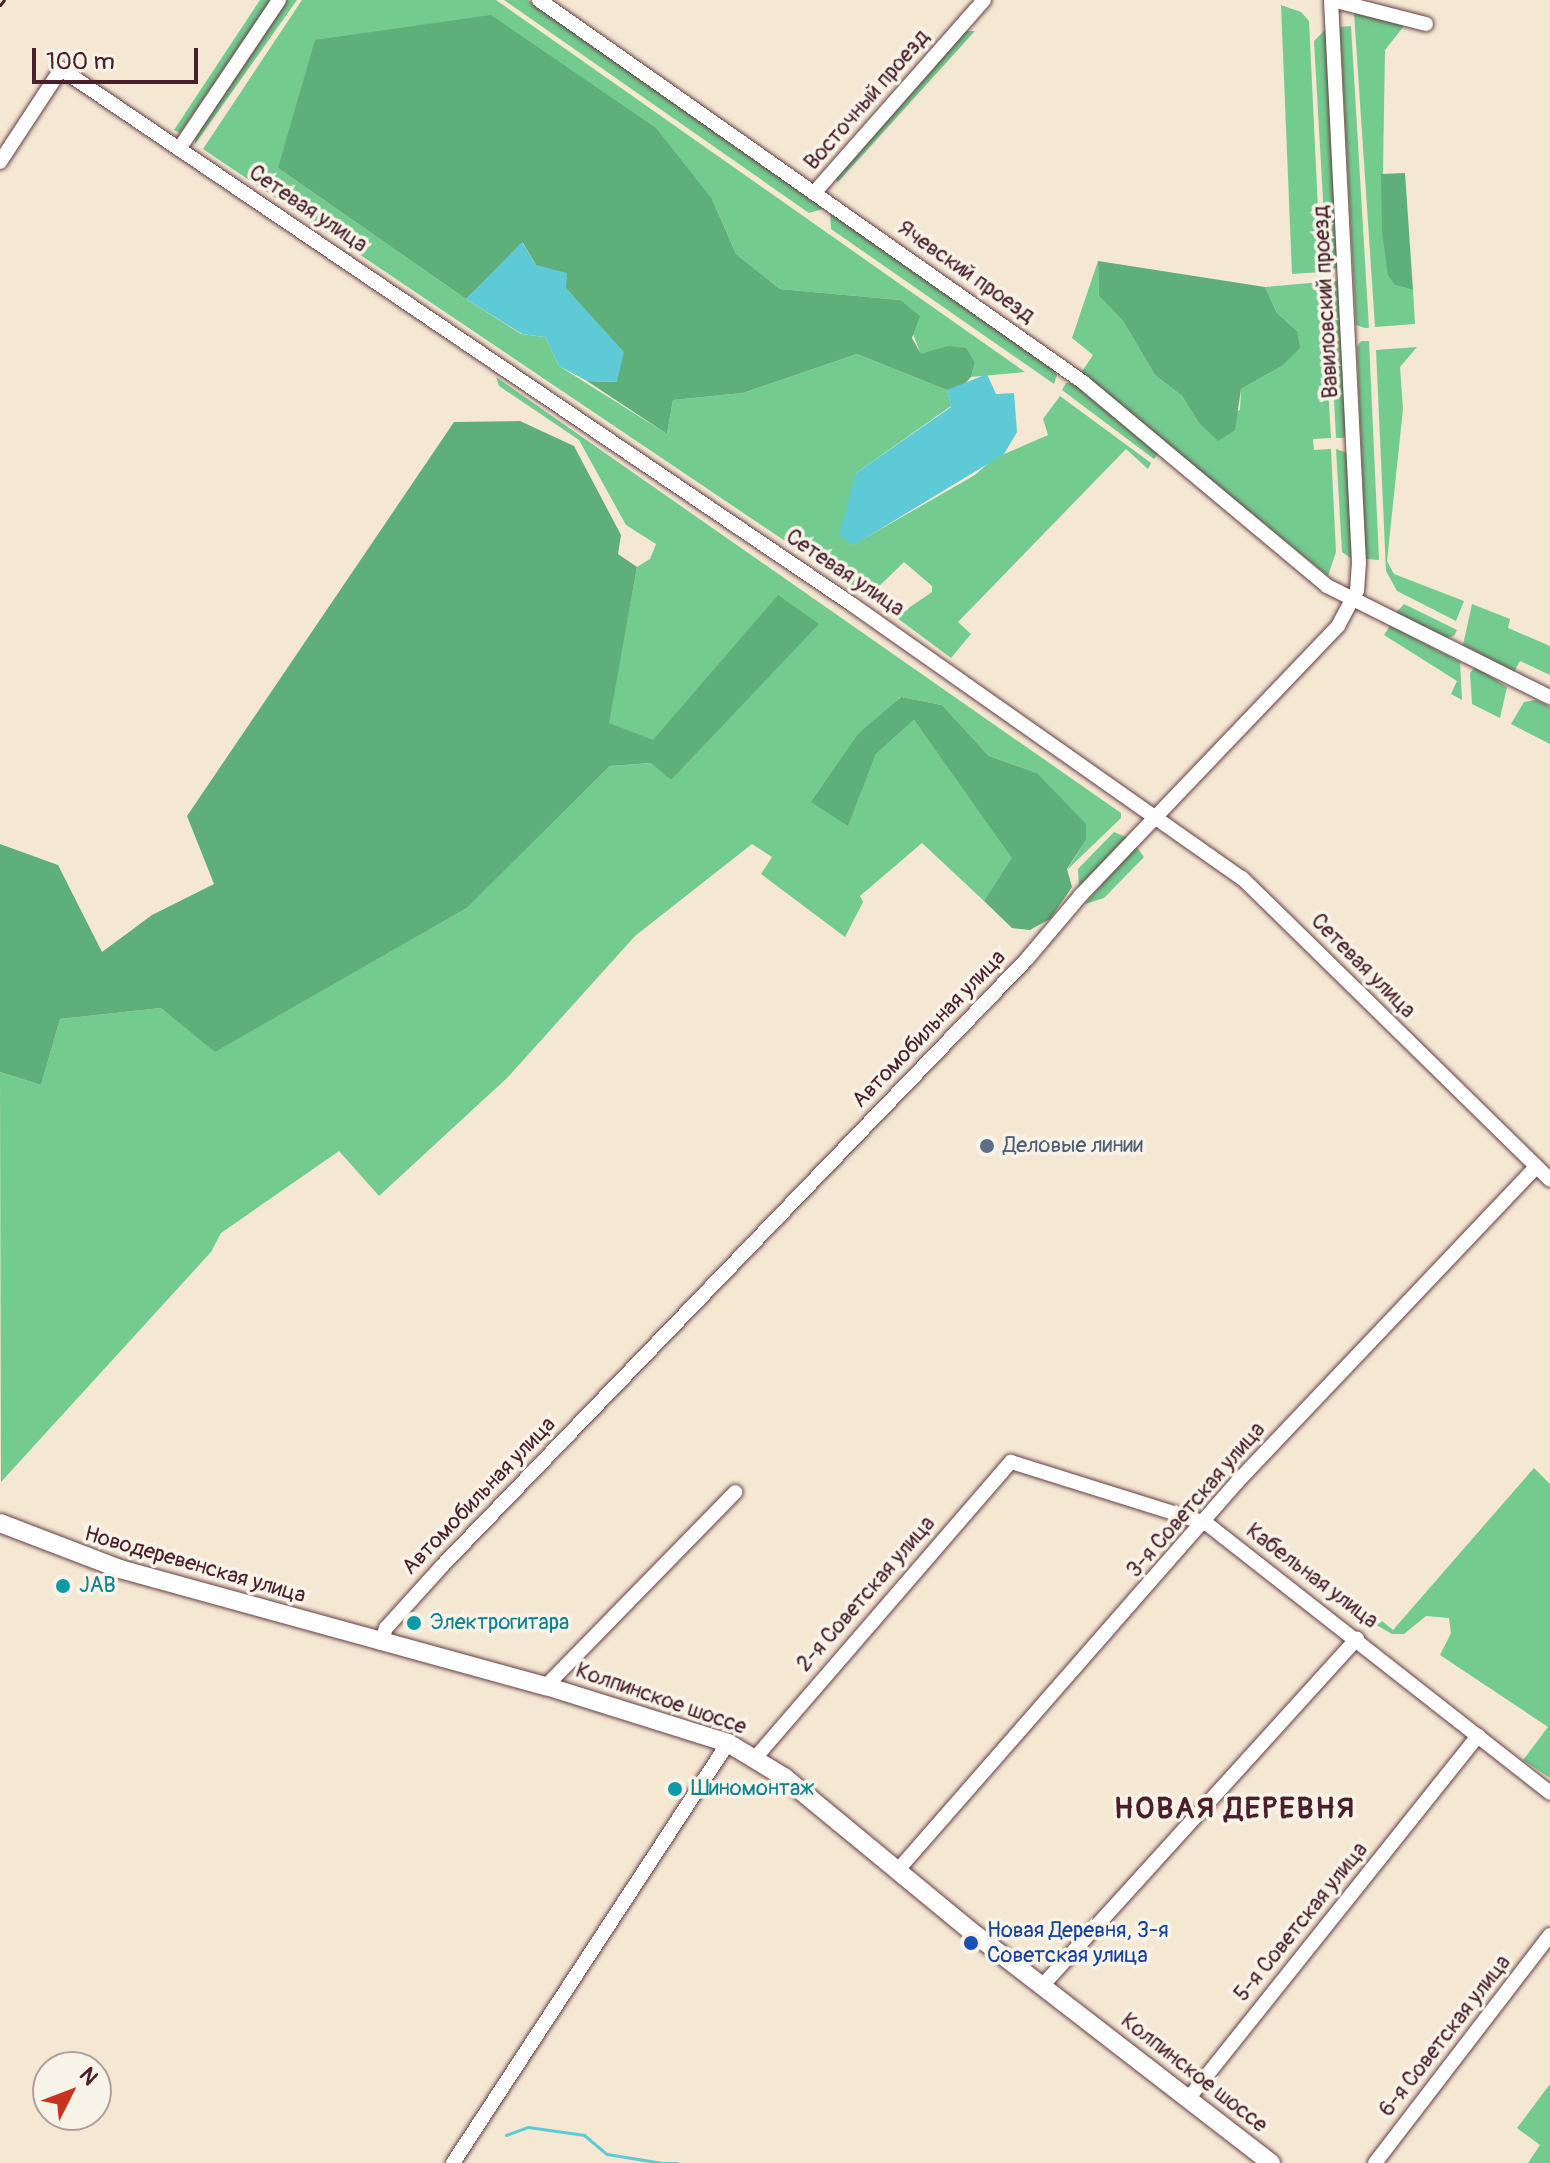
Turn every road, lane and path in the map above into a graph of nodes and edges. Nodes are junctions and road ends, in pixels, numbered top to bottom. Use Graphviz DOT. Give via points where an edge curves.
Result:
graph roads {
  1 [pos="279,0"];
  2 [pos="539,0"];
  3 [pos="984,0"];
  4 [pos="1332,0"];
  5 [pos="1426,24"];
  6 [pos="179,149"];
  7 [pos="0,162"];
  8 [pos="814,193"];
  9 [pos="1353,600"];
  10 [pos="1550,697"];
  11 [pos="1156,818"];
  12 [pos="1536,1167"];
  13 [pos="1550,1180"];
  14 [pos="1011,1462"];
  15 [pos="735,1492"];
  16 [pos="0,1523"];
  17 [pos="1206,1523"];
  18 [pos="1357,1638"];
  19 [pos="381,1643"];
  20 [pos="546,1686"];
  21 [pos="1478,1736"];
  22 [pos="728,1743"];
  23 [pos="756,1757"];
  24 [pos="1550,1793"];
  25 [pos="897,1871"];
  26 [pos="1550,1935"];
  27 [pos="1042,1986"];
  28 [pos="1188,2099"];
  29 [pos="453,2163"];
  30 [pos="1271,2163"];
  31 [pos="1375,2163"];
  1 -- 6 [label="street"];
  2 -- 8 [label="street, Ячевский проезд"];
  3 -- 8 [label="street, Восточный проезд"];
  4 -- 5 [label="street"];
  4 -- 9 [label="street, Вавиловский проезд" via="1359,563"];
  6 -- 7 [label="street, Сетевая улица" via="61,69"];
  6 -- 11 [label="street, Сетевая улица" via="860,609"];
  8 -- 9 [label="street, Ячевский проезд" via="1083,382 1327,586"];
  9 -- 10 [label="street"];
  9 -- 11 [label="street, Автомобильная улица" via="1338,626"];
  11 -- 12 [label="street, Сетевая улица" via="1255,890"];
  11 -- 19 [label="street, Автомобильная улица" via="1027,959 443,1565 386,1628"];
  12 -- 13 [label="street, Сетевая улица"];
  12 -- 17 [label="street, 3-я Советская улица" via="1238,1481"];
  14 -- 17 [label="street, Кабельная улица"];
  14 -- 23 [label="street, 2-я Советская улица"];
  15 -- 20 [label="street"];
  16 -- 19 [label="main road, Новодеревенская улица" via="71,1554"];
  17 -- 18 [label="street, Кабельная улица"];
  17 -- 25 [label="street, 3-я Советская улица"];
  18 -- 21 [label="street, Кабельная улица"];
  18 -- 27 [label="street"];
  19 -- 20 [label="main road, Колпинское шоссе"];
  20 -- 22 [label="main road, Колпинское шоссе"];
  21 -- 24 [label="street, Кабельная улица"];
  21 -- 28 [label="street, 5-я Советская улица"];
  22 -- 23 [label="main road, Колпинское шоссе"];
  22 -- 29 [label="street"];
  23 -- 25 [label="main road, Колпинское шоссе"];
  25 -- 27 [label="main road, Колпинское шоссе"];
  26 -- 31 [label="street, 6-я Советская улица"];
  27 -- 28 [label="main road, Колпинское шоссе"];
  28 -- 30 [label="main road, Колпинское шоссе"];
}
